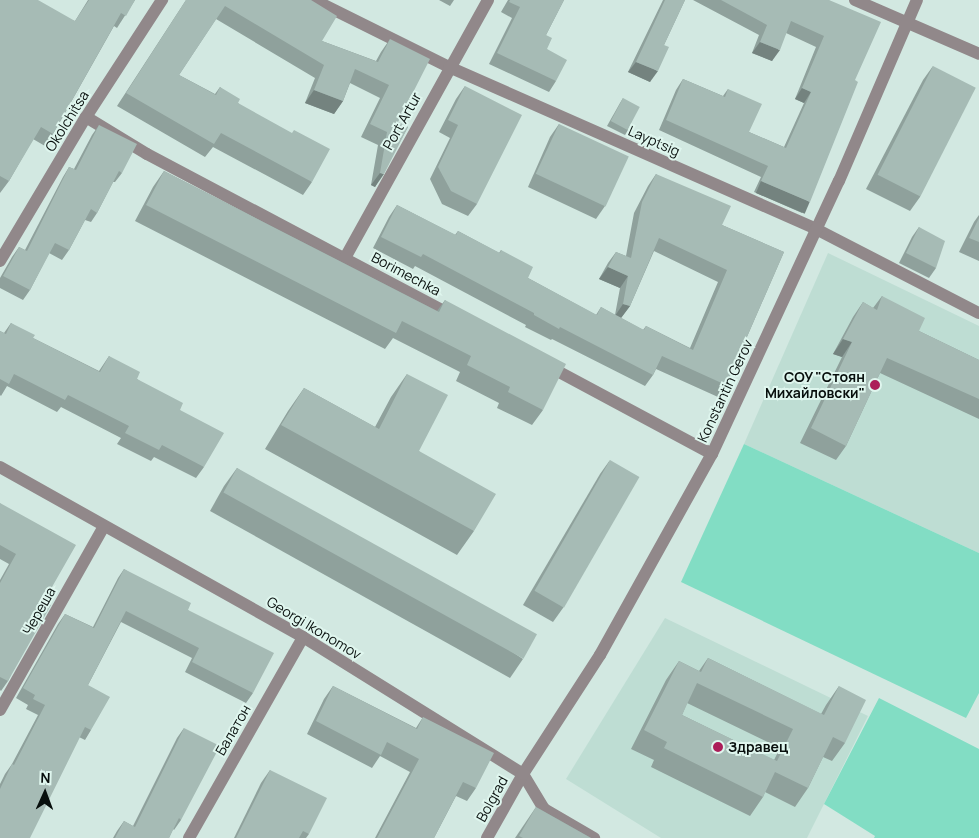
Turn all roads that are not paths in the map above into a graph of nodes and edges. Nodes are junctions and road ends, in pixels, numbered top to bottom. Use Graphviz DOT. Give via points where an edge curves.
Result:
graph roads {
  1 [pos="162,0"];
  2 [pos="314,0"];
  3 [pos="488,0"];
  4 [pos="855,0"];
  5 [pos="917,0"];
  6 [pos="908,24"];
  7 [pos="979,54"];
  8 [pos="449,67"];
  9 [pos="86,117"];
  10 [pos="816,229"];
  11 [pos="345,258"];
  12 [pos="0,261"];
  13 [pos="979,313"];
  14 [pos="462,321"];
  15 [pos="540,362"];
  16 [pos="712,454"];
  17 [pos="0,467"];
  18 [pos="104,526"];
  19 [pos="303,637"];
  20 [pos="0,710"];
  21 [pos="523,774"];
  22 [pos="189,838"];
  23 [pos="487,838"];
  24 [pos="594,838"];
  1 -- 9 [label="street, Okolchitsa"];
  2 -- 8 [label="street, Layptsig"];
  3 -- 8 [label="street, Port Artur"];
  4 -- 6 [label="street"];
  5 -- 6 [label="street, Konstantin Gerov"];
  6 -- 7 [label="street"];
  6 -- 10 [label="street, Konstantin Gerov"];
  8 -- 10 [label="street, Layptsig"];
  8 -- 11 [label="street, Port Artur"];
  9 -- 11 [label="street, Borimechka" via="147,154"];
  9 -- 12 [label="street, Okolchitsa"];
  10 -- 13 [label="street, Layptsig"];
  10 -- 16 [label="street, Konstantin Gerov"];
  11 -- 14 [label="street, Borimechka"];
  15 -- 16 [label="street"];
  16 -- 21 [label="street, Konstantin Gerov" via="600,655"];
  17 -- 18 [label="street, Georgi Ikonomov"];
  18 -- 19 [label="street, Georgi Ikonomov"];
  18 -- 20 [label="street, Череша"];
  19 -- 21 [label="street, Georgi Ikonomov"];
  19 -- 22 [label="street, Балатон"];
  21 -- 23 [label="street, Bolgrad"];
  21 -- 24 [label="street, Georgi Ikonomov" via="544,809"];
}
